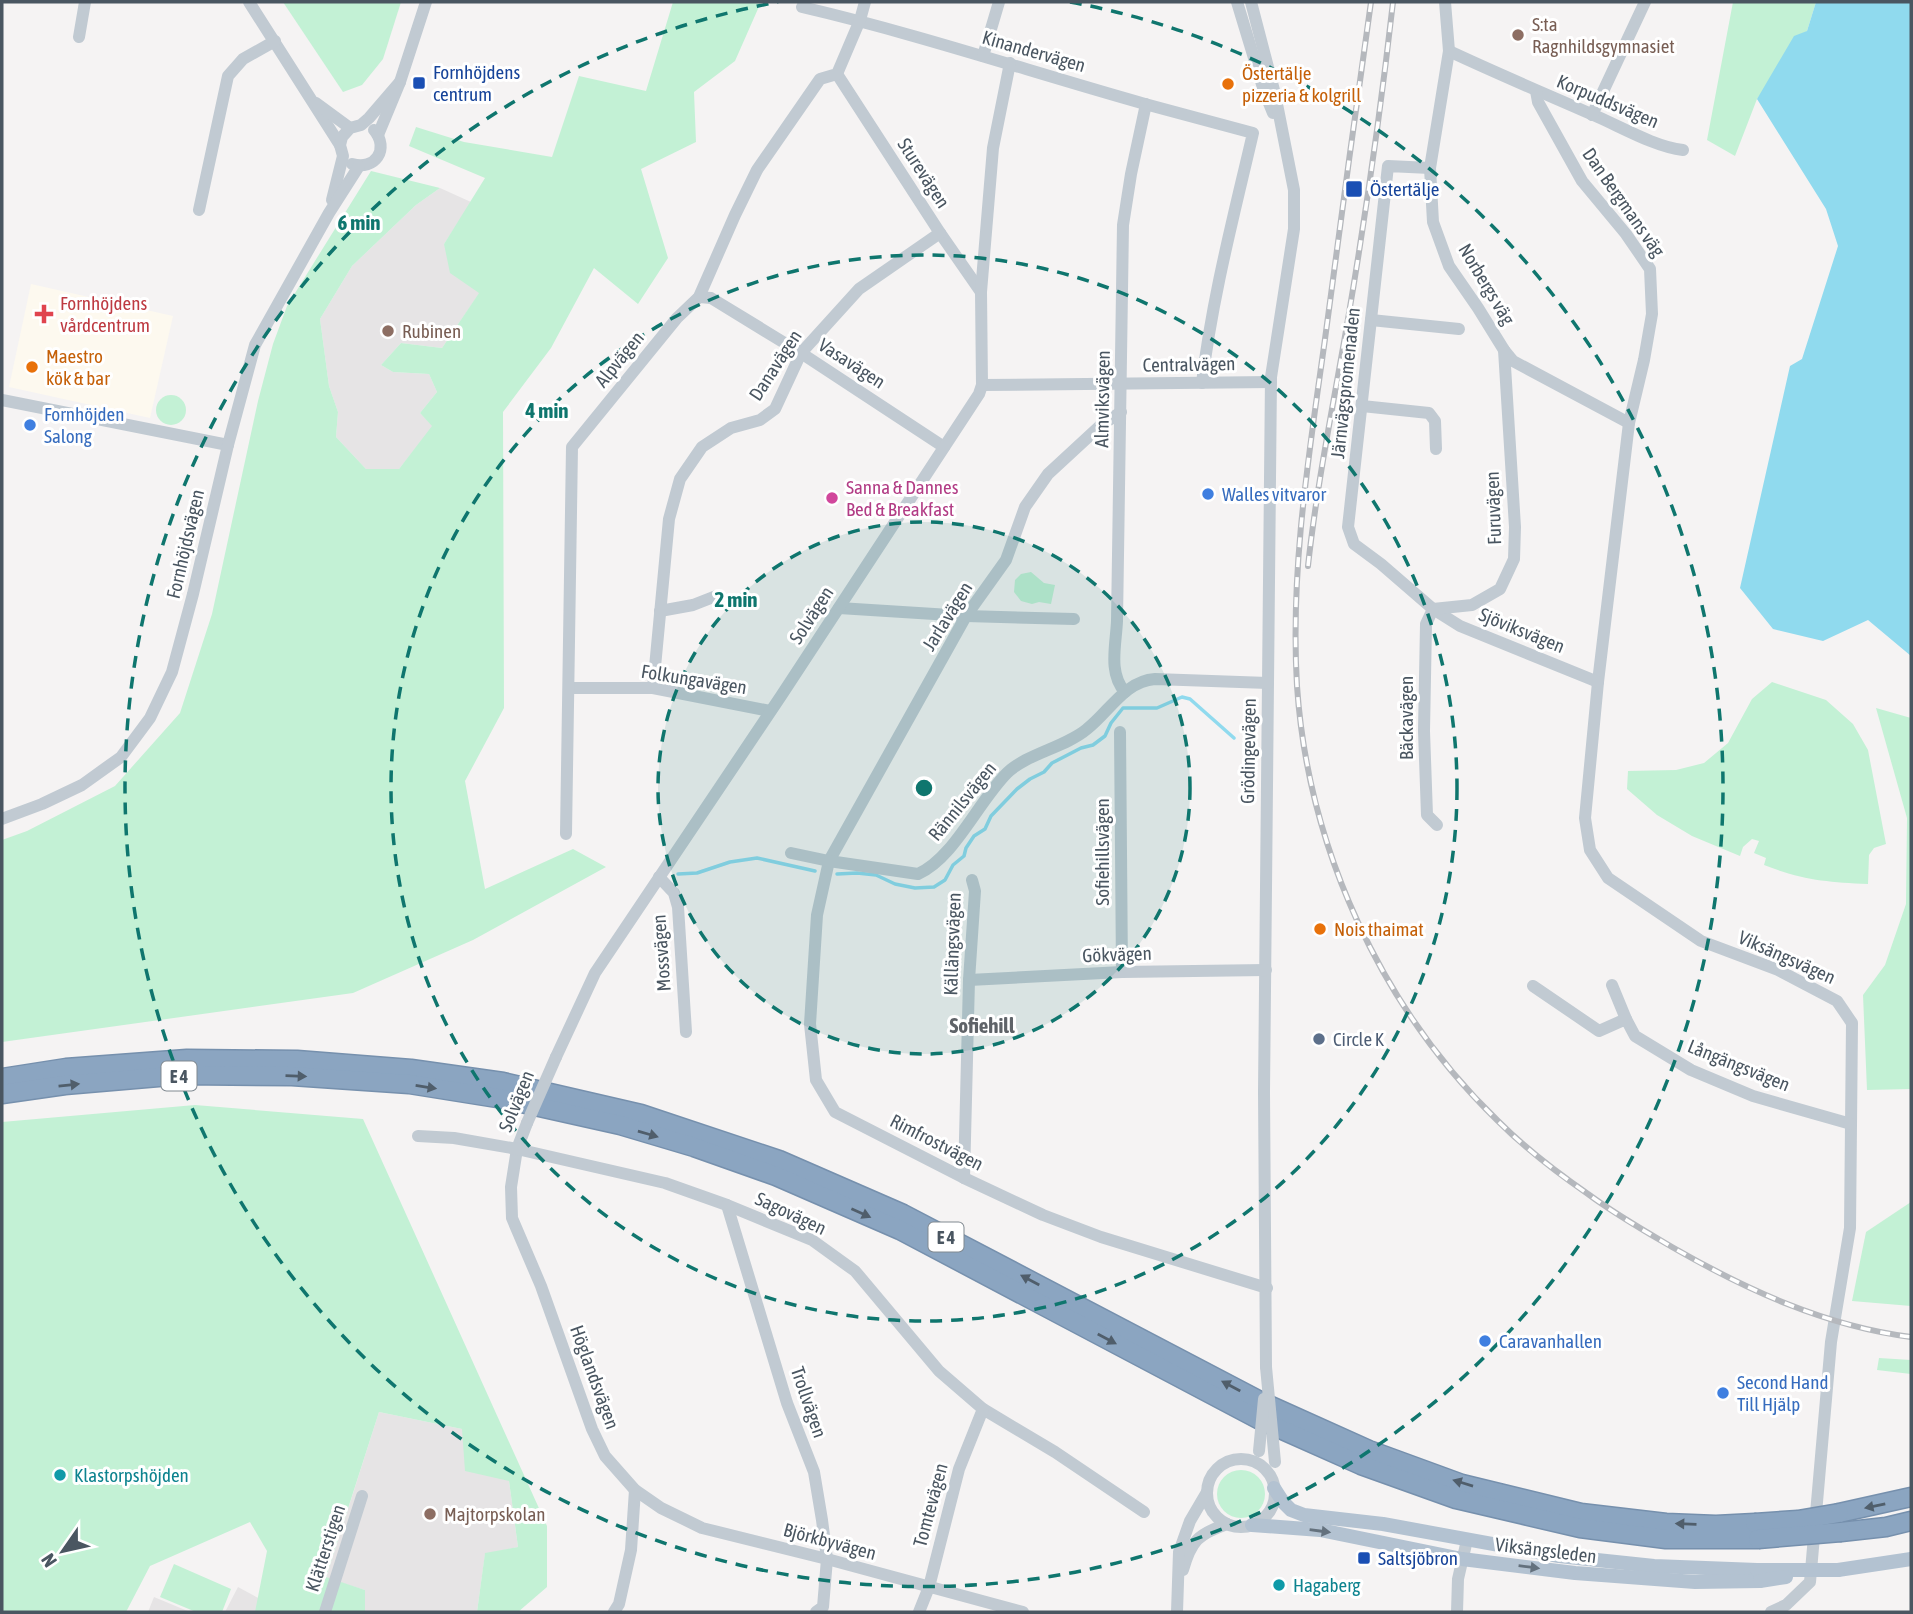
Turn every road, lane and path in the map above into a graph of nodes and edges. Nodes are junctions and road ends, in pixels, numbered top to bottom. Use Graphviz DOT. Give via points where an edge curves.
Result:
graph roads {
  1 [pos="85,2"];
  2 [pos="249,2"];
  3 [pos="426,2"];
  4 [pos="865,2"];
  5 [pos="999,2"];
  6 [pos="1237,2"];
  7 [pos="1251,2"];
  8 [pos="1444,2"];
  9 [pos="1645,2"];
  10 [pos="802,7"];
  11 [pos="860,20"];
  12 [pos="79,37"];
  13 [pos="275,41"];
  14 [pos="1449,51"];
  15 [pos="983,56"];
  16 [pos="1010,63"];
  17 [pos="837,74"];
  18 [pos="400,82"];
  19 [pos="1536,91"];
  20 [pos="307,96"];
  21 [pos="1146,104"];
  22 [pos="1592,114"];
  23 [pos="356,126"];
  24 [pos="379,135"];
  25 [pos="1283,139"];
  26 [pos="1683,150"];
  27 [pos="341,151"];
  28 [pos="359,166"];
  29 [pos="1430,168"];
  30 [pos="199,210"];
  31 [pos="329,213"];
  32 [pos="940,233"];
  33 [pos="981,292"];
  34 [pos="699,296"];
  35 [pos="1371,320"];
  36 [pos="1459,329"];
  37 [pos="1504,350"];
  38 [pos="802,353"];
  39 [pos="1271,382"];
  40 [pos="1202,383"];
  41 [pos="1122,384"];
  42 [pos="982,385"];
  43 [pos="2,400"];
  44 [pos="1362,406"];
  45 [pos="1121,412"];
  46 [pos="1629,423"];
  47 [pos="228,444"];
  48 [pos="944,447"];
  49 [pos="1436,449"];
  50 [pos="716,596"];
  51 [pos="839,608"];
  52 [pos="1433,609"];
  53 [pos="660,611"];
  54 [pos="967,616"];
  55 [pos="1074,619"];
  56 [pos="1598,682"];
  57 [pos="1268,683"];
  58 [pos="569,688"];
  59 [pos="653,688"];
  60 [pos="1125,692"];
  61 [pos="771,711"];
  62 [pos="1120,732"];
  63 [pos="2,819"];
  64 [pos="1437,825"];
  65 [pos="566,834"];
  66 [pos="791,853"];
  67 [pos="829,861"];
  68 [pos="659,877"];
  69 [pos="972,880"];
  70 [pos="1266,970"];
  71 [pos="1122,972"];
  72 [pos="969,980"];
  73 [pos="1612,985"];
  74 [pos="1533,986"];
  75 [pos="1626,1019"];
  76 [pos="687,1032"];
  77 [pos="2,1078"];
  78 [pos="2,1094"];
  79 [pos="1851,1124"];
  80 [pos="418,1136"];
  81 [pos="517,1149"];
  82 [pos="964,1178"];
  83 [pos="727,1206"];
  84 [pos="1267,1288"];
  85 [pos="1266,1367"];
  86 [pos="983,1409"];
  87 [pos="1246,1460"];
  88 [pos="1273,1484"];
  89 [pos="635,1490"];
  90 [pos="1207,1491"];
  91 [pos="362,1496"];
  92 [pos="1911,1497"];
  93 [pos="1144,1512"];
  94 [pos="1911,1521"];
  95 [pos="1227,1524"];
  96 [pos="1252,1525"];
  97 [pos="1757,1531"];
  98 [pos="1467,1540"];
  99 [pos="827,1559"];
  100 [pos="1462,1559"];
  101 [pos="1911,1559"];
  102 [pos="1758,1575"];
  103 [pos="929,1587"];
  104 [pos="1179,1588"];
  105 [pos="325,1612"];
  106 [pos="614,1612"];
  107 [pos="816,1612"];
  108 [pos="919,1612"];
  109 [pos="1023,1612"];
  110 [pos="1177,1612"];
  111 [pos="1457,1612"];
  112 [pos="1771,1612"];
  1 -- 12 [label="street"];
  2 -- 13 [label="street"];
  3 -- 18 [label="street, Fornhöjdsvägen"];
  4 -- 11 [label="street"];
  5 -- 15 [label="street"];
  6 -- 25 [label="street, Grödingevägen"];
  7 -- 25 [label="street, Grödingevägen"];
  8 -- 14 [label="street"];
  9 -- 22 [label="street"];
  10 -- 11 [label="street, Kinandervägen"];
  11 -- 15 [label="street, Kinandervägen"];
  11 -- 17 [label="street"];
  13 -- 20 [label="street"];
  13 -- 30 [label="street" via="243,59 228,76"];
  14 -- 19 [label="street, Korpuddsvägen"];
  14 -- 29 [label="street, Norbergs väg"];
  15 -- 16 [label="street, Kinandervägen"];
  16 -- 21 [label="street, Kinandervägen"];
  16 -- 33 [label="street" via="993,148"];
  17 -- 32 [label="street, Sturevägen"];
  17 -- 34 [label="street, Alpvägen" via="820,79 757,170"];
  18 -- 23 [label="street, Fornhöjdsvägen" via="377,110"];
  18 -- 24 [label="street, Fornhöjdsvägen"];
  19 -- 22 [label="street, Korpuddsvägen"];
  19 -- 46 [label="street, Dan Bergmans väg" via="1582,181 1650,269 1652,314"];
  20 -- 23 [label="street"];
  20 -- 27 [label="street"];
  21 -- 40 [label="street, Kinandervägen" via="1254,132 1217,291"];
  21 -- 41 [label="street, Almviksvägen" via="1123,225"];
  22 -- 26 [label="street, Korpuddsvägen"];
  23 -- 24 [label="street"];
  23 -- 27 [label="street, Fornhöjdsvägen" via="342,137"];
  24 -- 28 [label="street, Fornhöjdsvägen" via="376,159"];
  25 -- 39 [label="street, Grödingevägen" via="1294,190 1294,229"];
  27 -- 28 [label="street" via="347,161"];
  27 -- 31 [label="street, Fornhöjdsvägen"];
  28 -- 31 [label="street, Fornhöjdsvägen"];
  29 -- 35 [label="street, Järnvägspromenaden" via="1388,166"];
  29 -- 37 [label="street, Norbergs väg" via="1433,222 1448,266"];
  31 -- 47 [label="street, Fornhöjdsvägen" via="255,345"];
  32 -- 33 [label="street, Sturevägen"];
  32 -- 38 [label="street, Danavägen" via="859,289"];
  33 -- 42 [label="street"];
  34 -- 38 [label="street, Vasavägen" via="711,298"];
  34 -- 58 [label="street, Alpvägen" via="572,447"];
  35 -- 36 [label="street"];
  35 -- 44 [label="street, Järnvägspromenaden"];
  37 -- 46 [label="street, Norbergs väg" via="1513,361"];
  37 -- 52 [label="street, Furuvägen" via="1514,559 1500,589 1472,605"];
  38 -- 48 [label="street, Vasavägen"];
  38 -- 53 [label="street, Danavägen" via="775,409 702,447 680,479 669,519"];
  39 -- 40 [label="street, Centralvägen"];
  39 -- 57 [label="street, Grödingevägen"];
  40 -- 41 [label="street, Centralvägen"];
  41 -- 42 [label="street, Centralvägen"];
  41 -- 45 [label="street, Almviksvägen"];
  42 -- 48 [label="street, Solvägen"];
  43 -- 47 [label="street"];
  44 -- 49 [label="street" via="1429,413 1436,421"];
  44 -- 52 [label="street, Järnvägspromenaden" via="1348,527 1354,544"];
  45 -- 54 [label="street, Jarlavägen" via="1048,474 1025,507 1006,560"];
  45 -- 60 [label="street, Almviksvägen" via="1114,670"];
  46 -- 56 [label="street, Viksängsvägen"];
  47 -- 63 [label="street, Fornhöjdsvägen" via="172,672 150,718 121,757 82,785"];
  48 -- 51 [label="street, Solvägen"];
  50 -- 53 [label="street"];
  51 -- 54 [label="street"];
  51 -- 61 [label="street, Solvägen"];
  52 -- 56 [label="street, Sjöviksvägen" via="1460,626"];
  52 -- 64 [label="street, Bäckavägen" via="1426,624 1424,732 1427,815"];
  53 -- 59 [label="street, Danavägen"];
  54 -- 55 [label="street"];
  54 -- 67 [label="street, Jarlavägen"];
  56 -- 79 [label="street, Viksängsvägen" via="1586,818 1590,849 1608,878 1701,941 1777,970 1837,1001 1852,1023"];
  57 -- 60 [label="street, Rännilsvägen" via="1147,680"];
  57 -- 70 [label="street, Grödingevägen"];
  58 -- 59 [label="street, Folkungavägen"];
  58 -- 65 [label="street, Alpvägen"];
  59 -- 61 [label="street, Folkungavägen"];
  60 -- 67 [label="street, Rännilsvägen" via="1086,731 1008,772 930,868 918,874"];
  61 -- 68 [label="street, Solvägen"];
  62 -- 71 [label="street, Sofiehillsvägen"];
  66 -- 67 [label="street, Rännilsvägen"];
  67 -- 82 [label="street, Rimfrostvägen" via="817,915 810,1024 816,1080 835,1112"];
  68 -- 76 [label="street, Mossvägen" via="674,893 678,907"];
  68 -- 81 [label="street, Solvägen, bridge" via="595,973"];
  69 -- 72 [label="street, Källängsvägen"];
  70 -- 71 [label="street, Gökvägen"];
  70 -- 84 [label="street, Grödingevägen"];
  71 -- 72 [label="street, Gökvägen"];
  72 -- 82 [label="street, Källängsvägen"];
  73 -- 75 [label="street, Långängsvägen"];
  74 -- 75 [label="street" via="1599,1031"];
  75 -- 79 [label="street, Långängsvägen" via="1635,1036 1691,1070 1754,1096"];
  97 -- 77 [label="highway, E 4, one-way" via="1581,1513 1462,1484 1369,1450 1262,1402 903,1214 779,1160 641,1114 503,1082 297,1060 187,1059"];
  78 -- 97 [label="highway, E 4, one-way" via="182,1075 292,1076 408,1084 620,1125 776,1176 900,1230 1260,1420 1361,1465 1456,1499 1580,1528 1666,1539"];
  79 -- 112 [label="street, Viksängsvägen" via="1850,1228 1831,1342 1810,1582 1786,1605"];
  80 -- 81 [label="street, Sagovägen"];
  81 -- 83 [label="street, Sagovägen" via="665,1183"];
  81 -- 89 [label="street, Höglandsvägen" via="512,1218 592,1429 605,1456"];
  82 -- 84 [label="street, Rimfrostvägen" via="1101,1237"];
  83 -- 86 [label="street, Sagovägen" via="812,1240 855,1271 939,1371"];
  83 -- 99 [label="street, Trollvägen" via="787,1403 814,1472"];
  84 -- 85 [label="street, Grödingevägen"];
  85 -- 87 [label="street, Grödingevägen, bridge" via="1259,1451"];
  85 -- 88 [label="street, Grödingevägen, bridge"];
  86 -- 93 [label="street, Sagovägen"];
  86 -- 103 [label="street, Tomtevägen" via="959,1469"];
  87 -- 88 [label="street" via="1266,1471"];
  87 -- 90 [label="street, Grödingevägen" via="1219,1467"];
  88 -- 96 [label="street, Grödingevägen" via="1272,1507"];
  88 -- 98 [label="main road, Viksängsleden" via="1291,1510 1304,1515"];
  89 -- 99 [label="street, Björkbyvägen" via="702,1528"];
  89 -- 106 [label="street" via="631,1550"];
  90 -- 95 [label="street" via="1215,1515"];
  90 -- 104 [label="street, Grödingevägen" via="1179,1552"];
  91 -- 105 [label="street, Klätterstigen"];
  92 -- 97 [label="highway, E 4, one-way, bridge"];
  94 -- 97 [label="highway, E 4, bridge" via="1841,1532"];
  95 -- 96 [label="street"];
  95 -- 104 [label="street" via="1191,1545"];
  96 -- 100 [label="main road, Viksängsleden, one-way" via="1320,1530"];
  98 -- 100 [label="street"];
  98 -- 102 [label="main road, Viksängsleden" via="1559,1556"];
  99 -- 103 [label="street, Björkbyvägen"];
  99 -- 107 [label="street, Trollvägen" via="823,1607"];
  100 -- 102 [label="main road, Viksängsleden, one-way" via="1633,1579 1695,1582"];
  100 -- 111 [label="street"];
  101 -- 102 [label="main road, Viksängsleden, bridge"];
  103 -- 108 [label="street, Tomtevägen"];
  103 -- 109 [label="street, Björkbyvägen"];
  104 -- 110 [label="street"];
}
